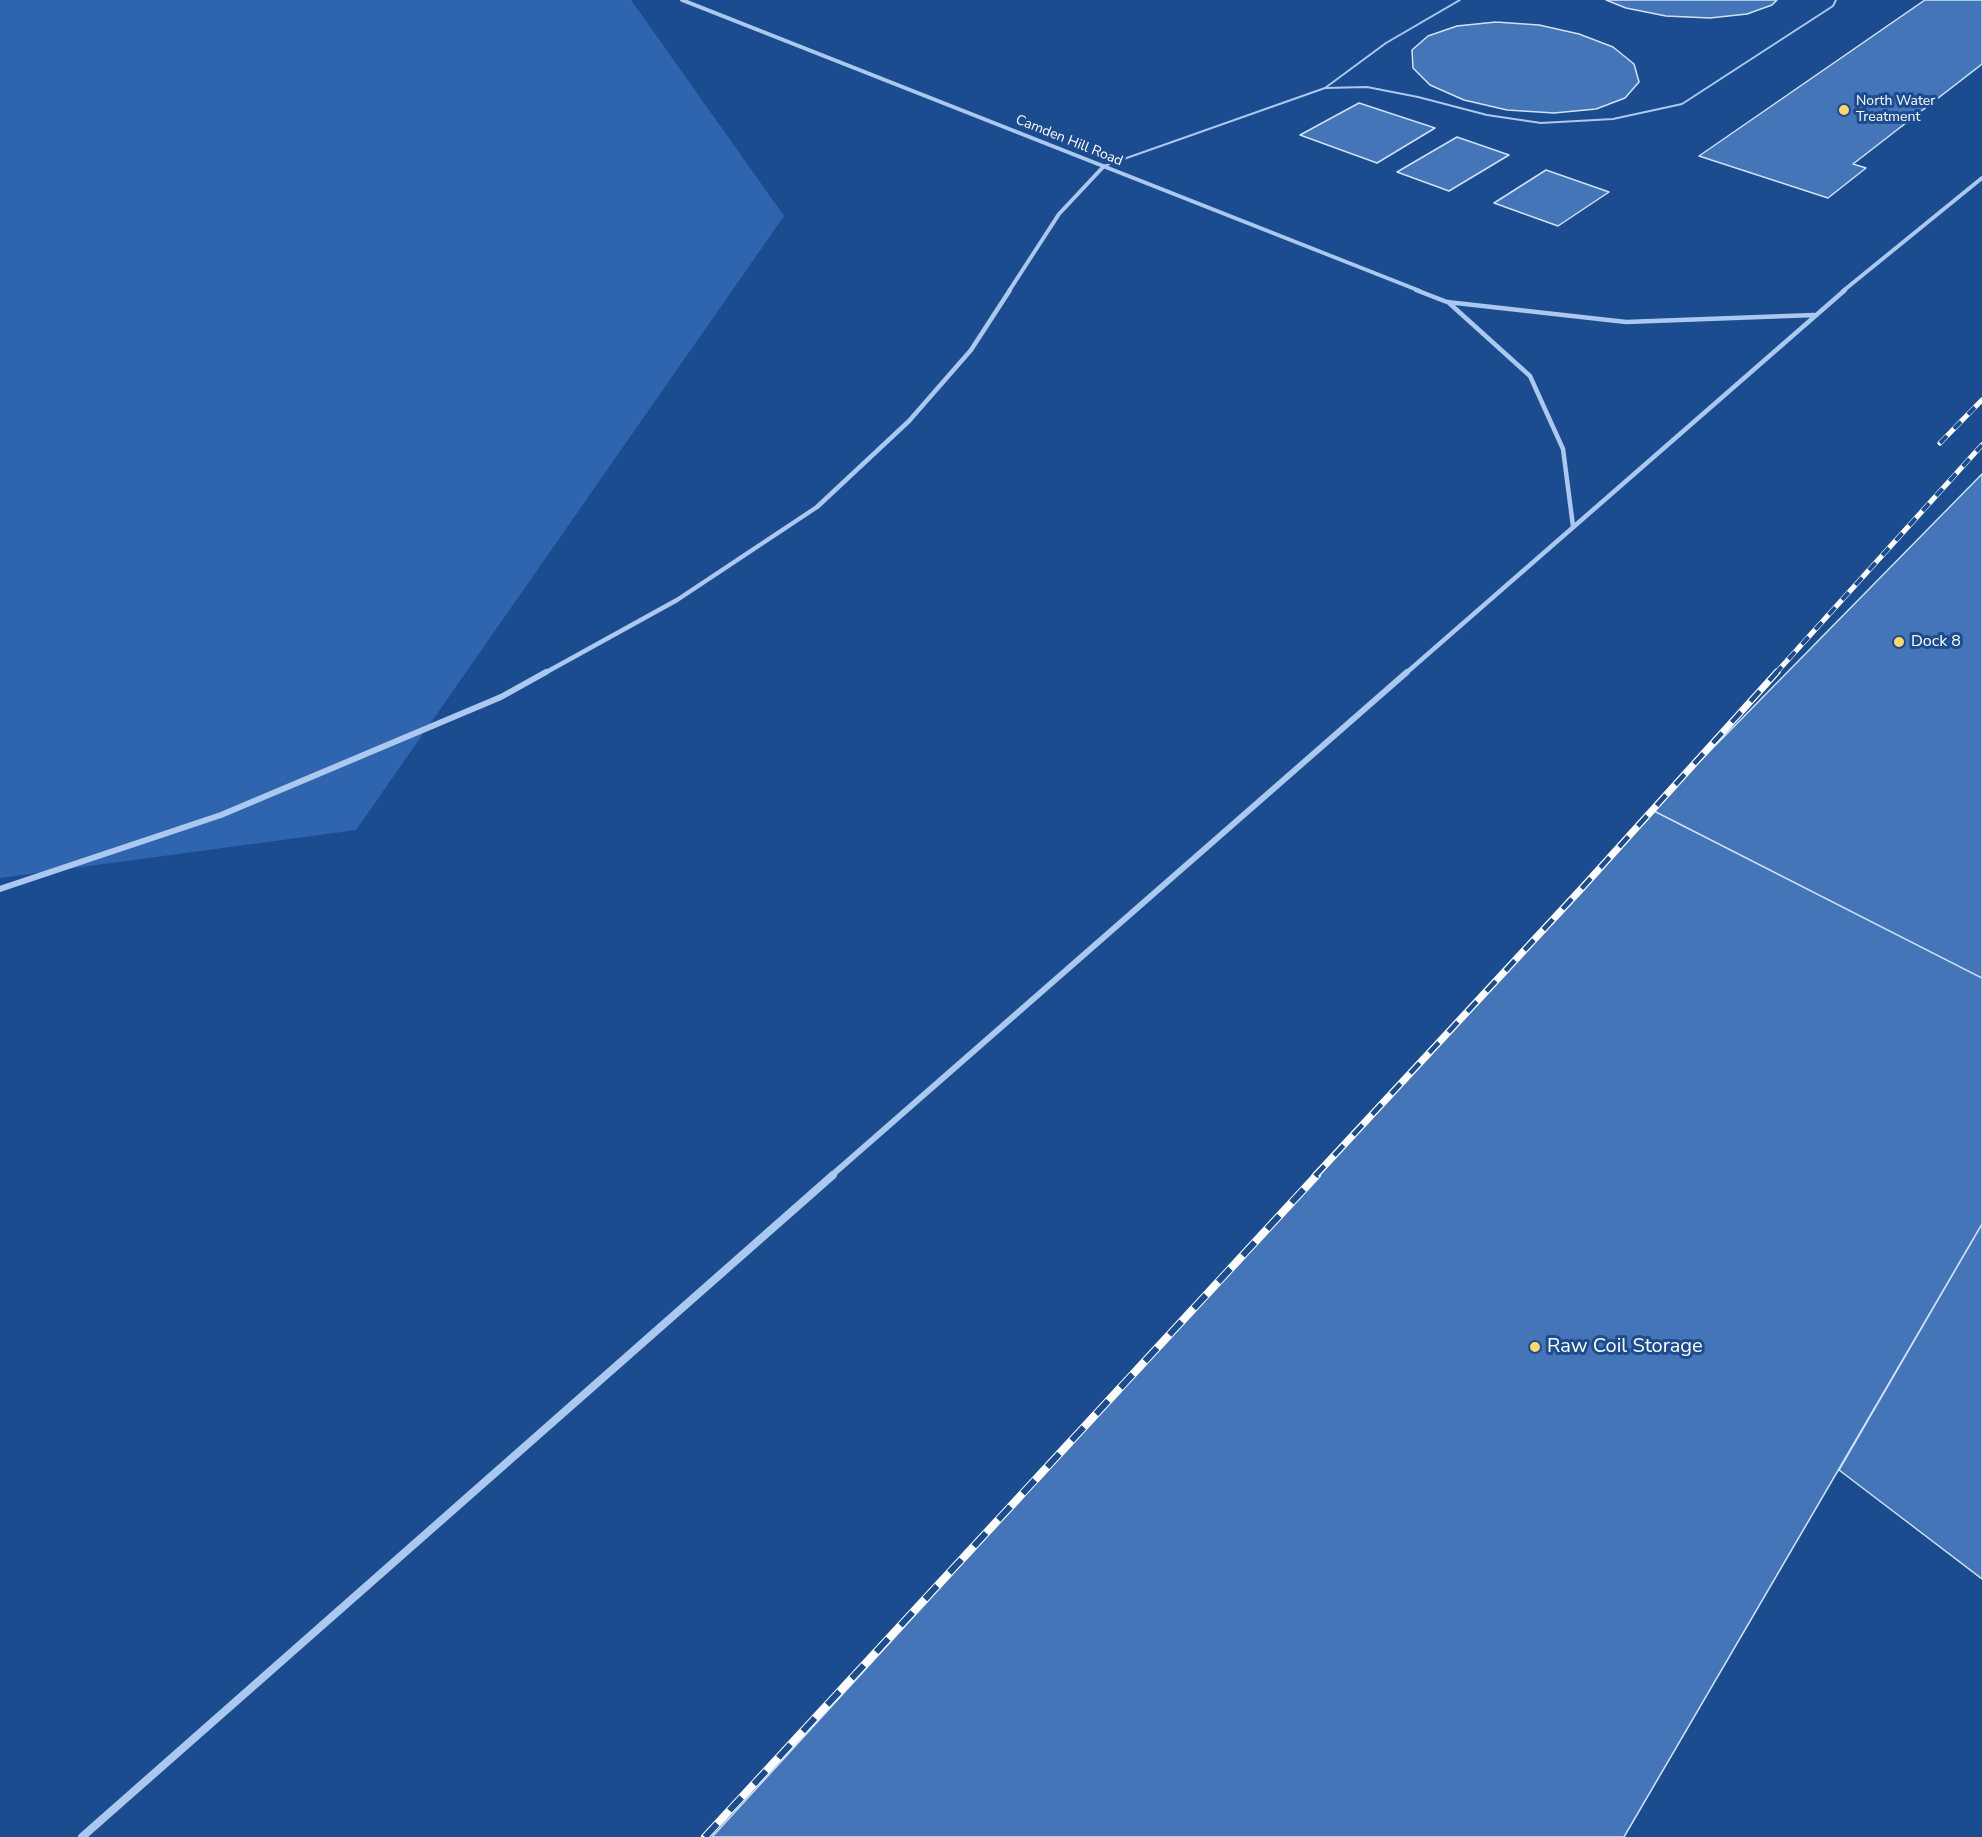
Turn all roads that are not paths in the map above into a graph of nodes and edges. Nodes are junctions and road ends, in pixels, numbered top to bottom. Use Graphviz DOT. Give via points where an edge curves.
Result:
graph roads {
  1 [pos="682,0"];
  2 [pos="1460,0"];
  3 [pos="1836,0"];
  4 [pos="1325,88"];
  5 [pos="1104,166"];
  6 [pos="1982,178"];
  7 [pos="1447,302"];
  8 [pos="1814,315"];
  9 [pos="1574,526"];
  10 [pos="0,889"];
  11 [pos="82,1837"];
  1 -- 5 [label="street, Camden Hill Road"];
  2 -- 4 [label="lane" via="1386,42"];
  3 -- 4 [label="lane" via="1833,6 1682,104 1613,118 1541,123 1487,115 1367,87"];
  4 -- 5 [label="lane"];
  5 -- 7 [label="street, Camden Hill Road"];
  5 -- 10 [label="street" via="1059,214 971,350 909,421 817,507 677,600 501,697 221,815"];
  6 -- 8 [label="street"];
  7 -- 8 [label="street" via="1626,322"];
  7 -- 9 [label="street" via="1530,376 1563,449"];
  8 -- 9 [label="street"];
  9 -- 11 [label="street"];
}
